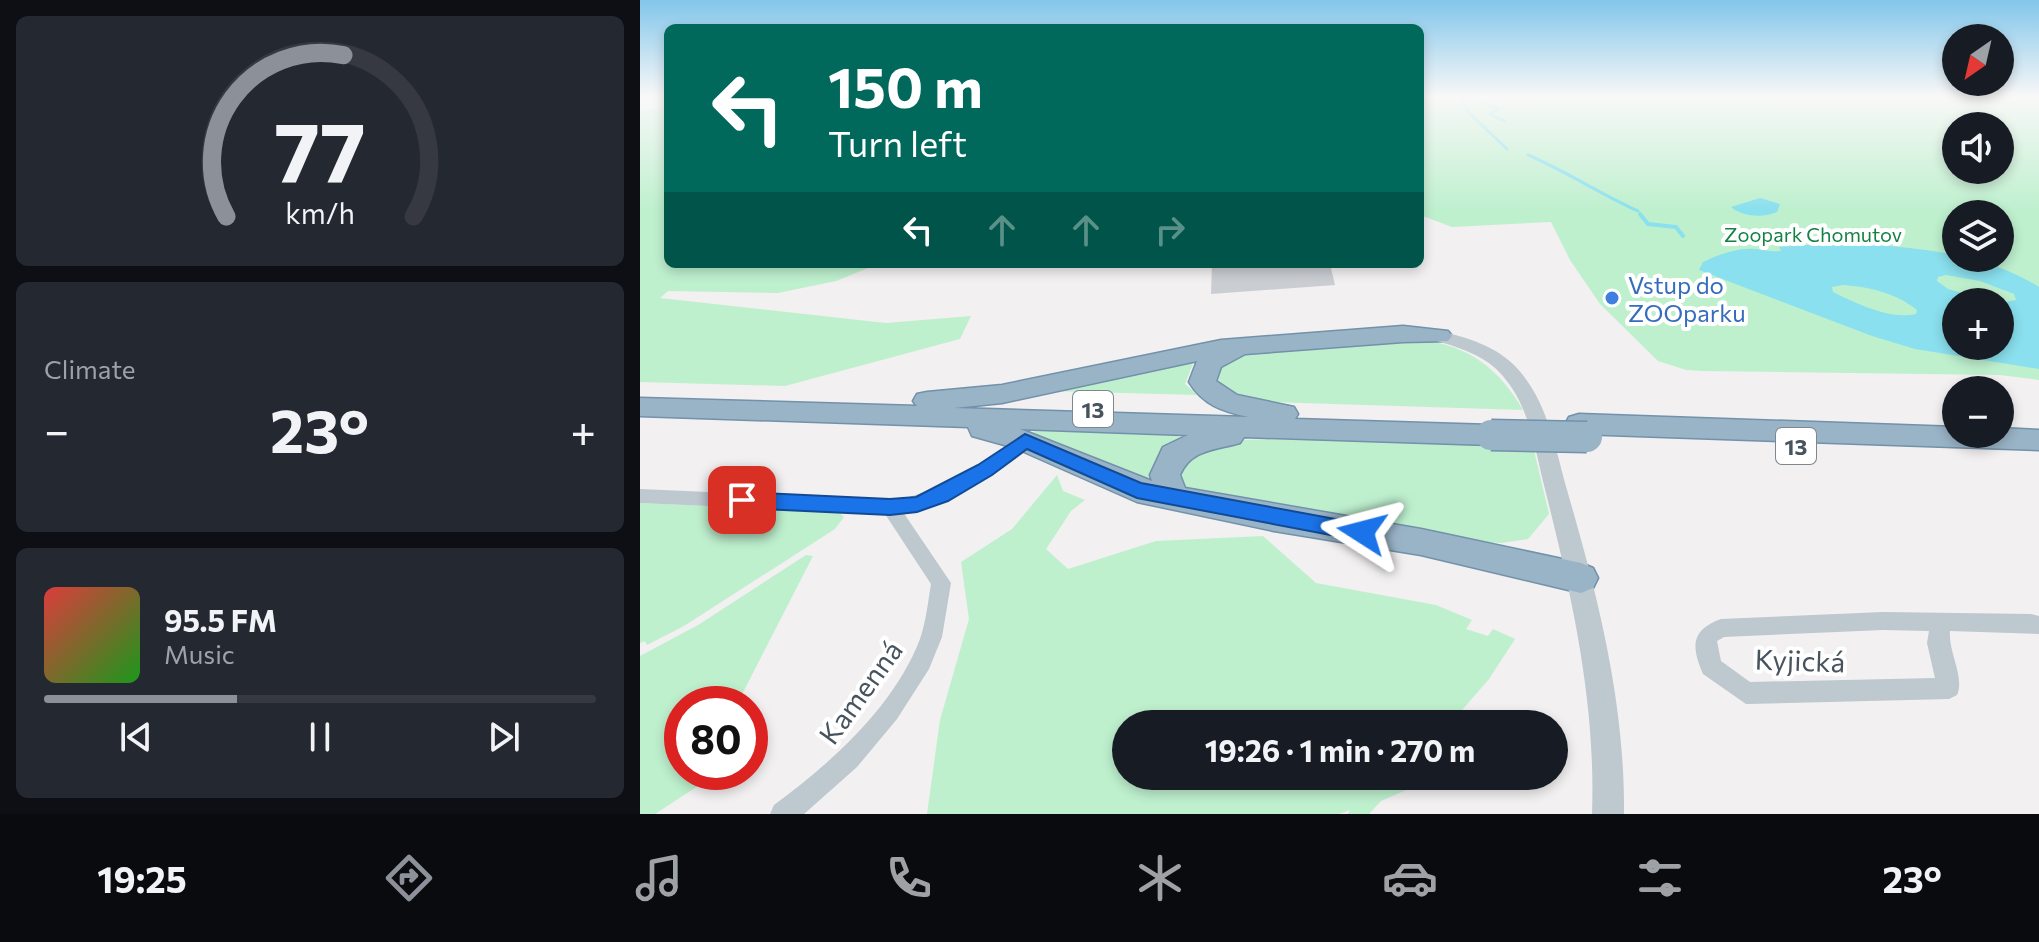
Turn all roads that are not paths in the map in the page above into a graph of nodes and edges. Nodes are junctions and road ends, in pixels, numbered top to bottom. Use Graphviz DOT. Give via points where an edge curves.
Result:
graph roads {
  1 [pos="1439,336"];
  2 [pos="1263,345"];
  3 [pos="640,395"];
  4 [pos="640,407"];
  5 [pos="898,409"];
  6 [pos="1284,414"];
  7 [pos="1320,428"];
  8 [pos="1488,428"];
  9 [pos="1583,431"];
  10 [pos="2039,440"];
  11 [pos="1025,441"];
  12 [pos="2039,454"];
  13 [pos="640,496"];
  14 [pos="1173,498"];
  15 [pos="890,507"];
  16 [pos="1581,578"];
  17 [pos="1941,622"];
  18 [pos="2039,625"];
  19 [pos="783,814"];
  20 [pos="1608,814"];
  1 -- 2 [label="highway"];
  1 -- 16 [label="street" via="1493,357 1530,402"];
  2 -- 5 [label="highway" via="1189,352 1002,394"];
  2 -- 6 [label="highway" via="1215,358 1202,382 1219,400"];
  3 -- 5 [label="highway, 13"];
  4 -- 5 [label="highway, 13"];
  5 -- 6 [label="highway, 13"];
  5 -- 7 [label="highway, 13"];
  5 -- 11 [label="highway"];
  6 -- 8 [label="highway, 13"];
  7 -- 8 [label="highway, 13"];
  7 -- 14 [label="highway" via="1207,438 1174,455 1165,475"];
  8 -- 9 [label="highway, 13, bridge"];
  9 -- 10 [label="highway, 13"];
  9 -- 12 [label="highway, 13"];
  11 -- 14 [label="highway" via="1137,490"];
  11 -- 15 [label="street" via="941,495"];
  13 -- 15 [label="street"];
  14 -- 16 [label="highway" via="1421,542"];
  15 -- 19 [label="street, Kamenná" via="941,583 931,638 908,683 878,724 839,769"];
  16 -- 20 [label="street" via="1602,702"];
  17 -- 17 [label="street, Kyjická" via="1721,628 1706,637 1711,667 1746,693 1949,688 1938,643"];
  17 -- 18 [label="street, Kyjická"];
}
